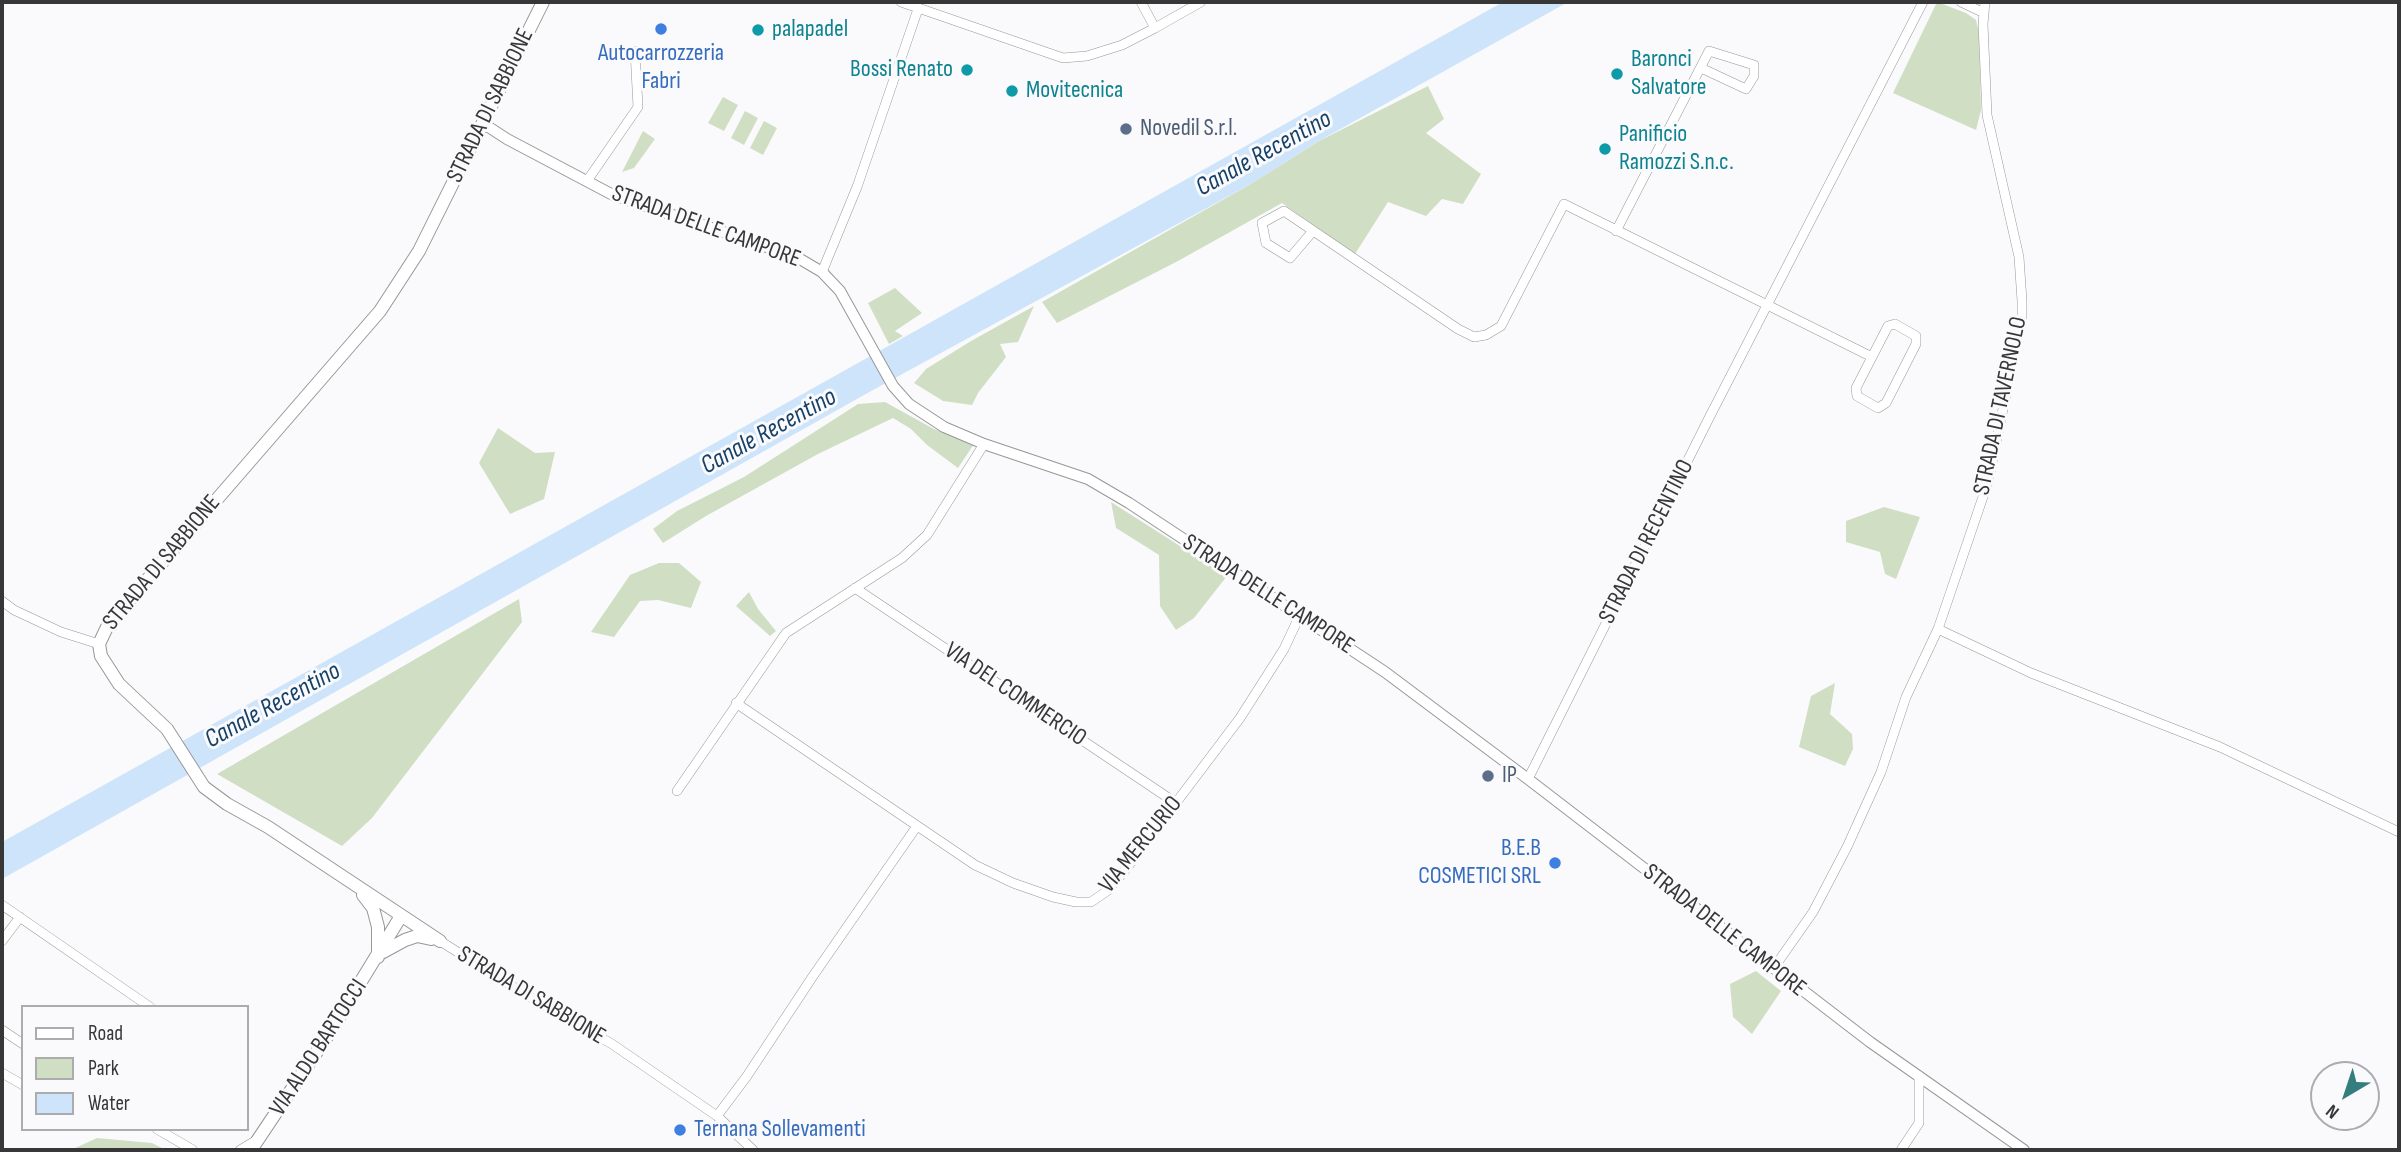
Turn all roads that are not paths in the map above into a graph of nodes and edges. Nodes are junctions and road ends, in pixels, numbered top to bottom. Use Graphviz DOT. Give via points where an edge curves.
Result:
graph roads {
  1 [pos="543,2"];
  2 [pos="901,2"];
  3 [pos="1141,2"];
  4 [pos="1201,2"];
  5 [pos="1923,2"];
  6 [pos="1961,2"];
  7 [pos="1985,2"];
  8 [pos="918,9"];
  9 [pos="1984,13"];
  10 [pos="1155,29"];
  11 [pos="635,51"];
  12 [pos="1700,68"];
  13 [pos="484,124"];
  14 [pos="587,181"];
  15 [pos="1313,231"];
  16 [pos="1616,231"];
  17 [pos="822,272"];
  18 [pos="1767,305"];
  19 [pos="1872,357"];
  20 [pos="984,444"];
  21 [pos="855,588"];
  22 [pos="2,601"];
  23 [pos="1299,617"];
  24 [pos="1938,629"];
  25 [pos="99,643"];
  26 [pos="736,703"];
  27 [pos="1528,779"];
  28 [pos="677,791"];
  29 [pos="1176,803"];
  30 [pos="916,826"];
  31 [pos="2399,832"];
  32 [pos="355,885"];
  33 [pos="2,905"];
  34 [pos="401,916"];
  35 [pos="20,918"];
  36 [pos="2,941"];
  37 [pos="440,941"];
  38 [pos="378,957"];
  39 [pos="1773,969"];
  40 [pos="147,1005"];
  41 [pos="2,1030"];
  42 [pos="21,1043"];
  43 [pos="2,1073"];
  44 [pos="1919,1076"];
  45 [pos="21,1085"];
  46 [pos="717,1115"];
  47 [pos="160,1131"];
  48 [pos="259,1144"];
  49 [pos="193,1150"];
  50 [pos="240,1150"];
  51 [pos="251,1150"];
  52 [pos="753,1150"];
  53 [pos="1901,1150"];
  54 [pos="2024,1150"];
  1 -- 13 [label="main road, STRADA DI SABBIONE"];
  2 -- 8 [label="street"];
  3 -- 10 [label="street"];
  4 -- 10 [label="street"];
  5 -- 18 [label="street, STRADA DI RECENTINO"];
  6 -- 9 [label="street"];
  7 -- 9 [label="street, STRADA DI TAVERNOLO"];
  8 -- 10 [label="street" via="1063,58 1122,45"];
  8 -- 17 [label="street" via="862,176"];
  9 -- 24 [label="street, STRADA DI TAVERNOLO" via="1987,115 2019,257 2022,316 1988,482"];
  11 -- 14 [label="street" via="638,107"];
  12 -- 12 [label="street" via="1709,51 1754,65 1754,76 1746,89"];
  12 -- 16 [label="street"];
  13 -- 14 [label="street, STRADA DELLE CAMPORE"];
  13 -- 25 [label="main road, STRADA DI SABBIONE" via="409,270 380,311 108,625"];
  14 -- 17 [label="street, STRADA DELLE CAMPORE" via="613,195 800,259"];
  15 -- 15 [label="street" via="1284,211 1262,223 1266,243 1290,258"];
  15 -- 16 [label="street" via="1474,337 1502,326 1564,204"];
  16 -- 18 [label="street"];
  17 -- 20 [label="street, STRADA DELLE CAMPORE" via="840,291 893,386 909,404 944,427"];
  18 -- 19 [label="street"];
  18 -- 27 [label="street, STRADA DI RECENTINO"];
  19 -- 19 [label="street" via="1856,388 1857,396 1878,408 1886,403 1916,336 1895,324 1888,326"];
  20 -- 21 [label="street" via="927,536"];
  20 -- 23 [label="street, STRADA DELLE CAMPORE" via="1088,479"];
  21 -- 26 [label="street" via="786,633"];
  21 -- 29 [label="street, VIA DEL COMMERCIO"];
  22 -- 25 [label="street" via="61,632"];
  23 -- 27 [label="street, STRADA DELLE CAMPORE" via="1385,672"];
  23 -- 29 [label="street, VIA MERCURIO" via="1240,718"];
  24 -- 31 [label="street" via="2031,673 2220,747"];
  24 -- 39 [label="street, STRADA DI TAVERNOLO" via="1847,848 1812,912"];
  25 -- 32 [label="main road, STRADA DI SABBIONE" via="101,656 119,684 173,737 204,787"];
  26 -- 28 [label="street"];
  26 -- 30 [label="street, VIA MERCURIO"];
  27 -- 39 [label="street, STRADA DELLE CAMPORE"];
  29 -- 30 [label="street, VIA MERCURIO" via="1126,869 1091,902 1053,897 1013,883 975,865"];
  30 -- 46 [label="street"];
  32 -- 34 [label="main road, STRADA DI SABBIONE"];
  32 -- 38 [label="main road, VIA ALDO BARTOCCI" via="373,908"];
  33 -- 35 [label="street"];
  34 -- 37 [label="main road, STRADA DI SABBIONE"];
  34 -- 38 [label="main road, VIA ALDO BARTOCCI"];
  35 -- 36 [label="street"];
  35 -- 40 [label="street"];
  37 -- 38 [label="main road, VIA ALDO BARTOCCI" via="417,936 392,945"];
  37 -- 46 [label="street, STRADA DI SABBIONE" via="612,1044"];
  38 -- 48 [label="main road, VIA ALDO BARTOCCI"];
  39 -- 44 [label="street, STRADA DELLE CAMPORE"];
  41 -- 42 [label="street"];
  43 -- 45 [label="street"];
  44 -- 53 [label="street" via="1919,1123"];
  44 -- 54 [label="street, STRADA DELLE CAMPORE"];
  46 -- 52 [label="street, STRADA DI SABBIONE"];
  47 -- 49 [label="street"];
  48 -- 50 [label="street, VIA ALDO BARTOCCI"];
  48 -- 51 [label="main road, VIA ALDO BARTOCCI"];
}
